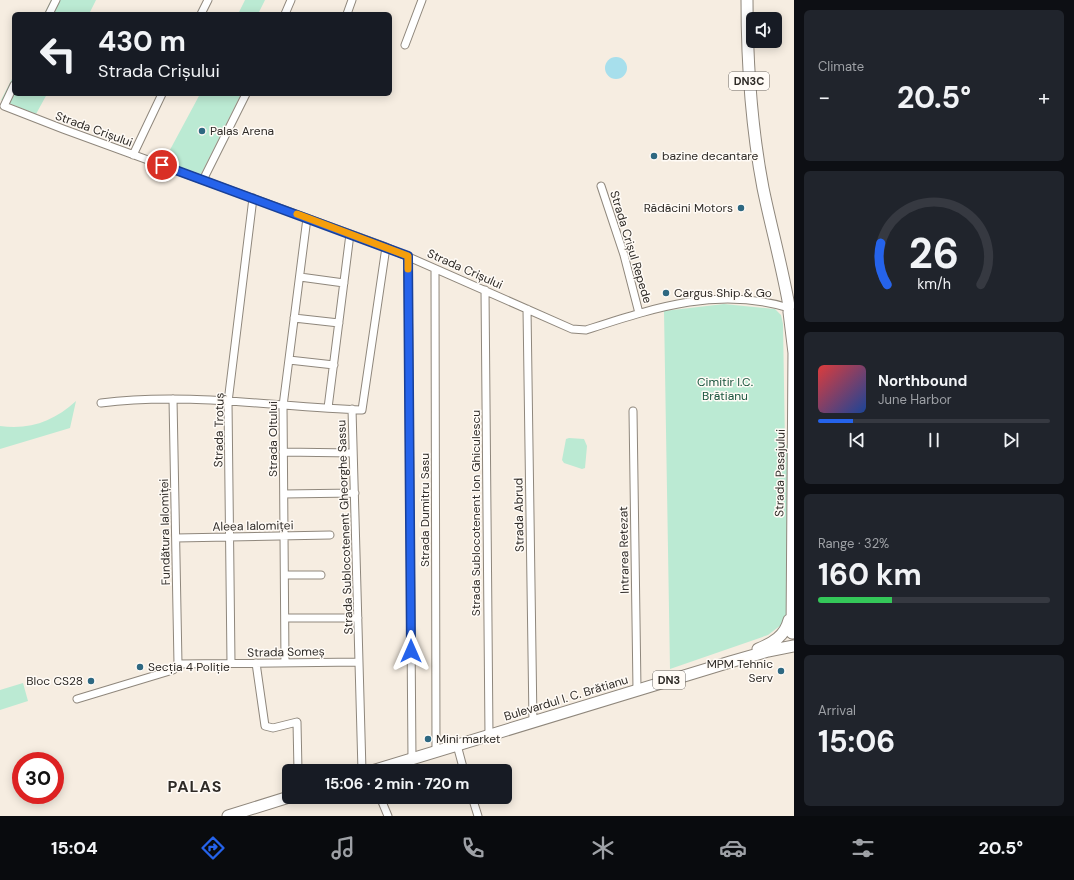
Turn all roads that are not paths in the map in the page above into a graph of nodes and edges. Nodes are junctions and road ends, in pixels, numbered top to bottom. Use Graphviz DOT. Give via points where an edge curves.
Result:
graph roads {
  1 [pos="56,0"];
  2 [pos="208,0"];
  3 [pos="291,0"];
  4 [pos="352,0"];
  5 [pos="422,0"];
  6 [pos="747,0"];
  7 [pos="50,12"];
  8 [pos="202,12"];
  9 [pos="286,12"];
  10 [pos="348,12"];
  11 [pos="405,45"];
  12 [pos="12,89"];
  13 [pos="161,96"];
  14 [pos="245,96"];
  15 [pos="133,155"];
  16 [pos="203,180"];
  17 [pos="601,186"];
  18 [pos="253,198"];
  19 [pos="307,218"];
  20 [pos="350,234"];
  21 [pos="386,247"];
  22 [pos="408,256"];
  23 [pos="435,269"];
  24 [pos="783,272"];
  25 [pos="300,277"];
  26 [pos="344,283"];
  27 [pos="485,290"];
  28 [pos="794,290"];
  29 [pos="527,309"];
  30 [pos="791,309"];
  31 [pos="639,313"];
  32 [pos="294,318"];
  33 [pos="339,323"];
  34 [pos="794,350"];
  35 [pos="794,354"];
  36 [pos="289,360"];
  37 [pos="334,365"];
  38 [pos="173,399"];
  39 [pos="228,402"];
  40 [pos="101,403"];
  41 [pos="283,406"];
  42 [pos="328,408"];
  43 [pos="352,409"];
  44 [pos="633,411"];
  45 [pos="794,445"];
  46 [pos="283,452"];
  47 [pos="353,453"];
  48 [pos="355,493"];
  49 [pos="284,494"];
  50 [pos="330,535"];
  51 [pos="284,536"];
  52 [pos="230,537"];
  53 [pos="176,538"];
  54 [pos="285,575"];
  55 [pos="321,575"];
  56 [pos="793,596"];
  57 [pos="794,604"];
  58 [pos="285,618"];
  59 [pos="358,618"];
  60 [pos="793,639"];
  61 [pos="734,661"];
  62 [pos="359,662"];
  63 [pos="231,663"];
  64 [pos="256,663"];
  65 [pos="285,663"];
  66 [pos="178,664"];
  67 [pos="637,690"];
  68 [pos="77,699"];
  69 [pos="533,722"];
  70 [pos="489,735"];
  71 [pos="457,745"];
  72 [pos="436,752"];
  73 [pos="412,759"];
  74 [pos="298,764"];
  75 [pos="362,764"];
  76 [pos="395,764"];
  77 [pos="462,764"];
  78 [pos="282,800"];
  79 [pos="383,804"];
  80 [pos="474,804"];
  81 [pos="252,812"];
  82 [pos="228,816"];
  83 [pos="388,816"];
  84 [pos="478,816"];
  1 -- 7 [label="street"];
  2 -- 8 [label="street"];
  3 -- 9 [label="street"];
  4 -- 10 [label="street"];
  5 -- 11 [label="street"];
  6 -- 24 [label="main road, DN3C" via="753,128"];
  12 -- 15 [label="street, Strada Crișului" via="4,106"];
  13 -- 15 [label="street"];
  14 -- 16 [label="street"];
  15 -- 16 [label="street, Strada Crișului"];
  16 -- 18 [label="street, Strada Crișului"];
  17 -- 31 [label="street, Strada Crișul Repede" via="624,255"];
  18 -- 19 [label="street, Strada Crișului"];
  18 -- 39 [label="street, Strada Trotuș"];
  19 -- 20 [label="street, Strada Crișului"];
  19 -- 25 [label="street, Strada Oltului"];
  20 -- 21 [label="street, Strada Crișului"];
  20 -- 26 [label="street"];
  21 -- 22 [label="street, Strada Crișului"];
  21 -- 43 [label="street, Strada Sublocotenent Gheorghe Sassu" via="362,410"];
  22 -- 23 [label="street, Strada Crișului"];
  22 -- 73 [label="street"];
  23 -- 27 [label="street, Strada Crișului"];
  23 -- 72 [label="street, Strada Dumitru Sasu"];
  24 -- 28 [label="main road, DN3C"];
  24 -- 30 [label="main road, DN3C"];
  25 -- 26 [label="street"];
  25 -- 32 [label="street, Strada Oltului"];
  26 -- 33 [label="street"];
  27 -- 29 [label="street, Strada Crișului"];
  27 -- 70 [label="street, Strada Sublocotenent Ion Ghiculescu"];
  29 -- 31 [label="street, Strada Crișului" via="566,327 580,330"];
  29 -- 69 [label="street, Strada Abrud"];
  30 -- 31 [label="street, Strada Crișului" via="768,303 712,298 676,303"];
  30 -- 35 [label="main road, Strada Pasajului / DN3C"];
  32 -- 33 [label="street"];
  32 -- 36 [label="street, Strada Oltului"];
  33 -- 37 [label="street"];
  34 -- 35 [label="main road, Strada Pasajului / DN3C"];
  35 -- 45 [label="main road, Strada Pasajului / DN3C"];
  36 -- 37 [label="street"];
  36 -- 41 [label="street, Strada Oltului"];
  37 -- 42 [label="street"];
  38 -- 39 [label="street"];
  38 -- 40 [label="street"];
  38 -- 53 [label="street, Fundătura Ialomiței"];
  39 -- 41 [label="street"];
  39 -- 52 [label="street, Strada Trotuș"];
  41 -- 42 [label="street"];
  41 -- 46 [label="street, Strada Oltului"];
  42 -- 43 [label="street"];
  43 -- 47 [label="street, Strada Sublocotenent Gheorghe Sassu"];
  44 -- 67 [label="street, Intrarea Retezat"];
  45 -- 56 [label="main road, Strada Pasajului / DN3C"];
  46 -- 47 [label="street"];
  46 -- 49 [label="street, Strada Oltului"];
  47 -- 48 [label="street, Strada Sublocotenent Gheorghe Sassu"];
  48 -- 49 [label="street"];
  48 -- 59 [label="street, Strada Sublocotenent Gheorghe Sassu"];
  49 -- 51 [label="street, Strada Oltului"];
  50 -- 51 [label="street, Aleea Ialomiței"];
  51 -- 52 [label="street, Aleea Ialomiței"];
  51 -- 54 [label="street, Strada Oltului"];
  52 -- 53 [label="street, Aleea Ialomiței"];
  52 -- 63 [label="street, Strada Trotuș"];
  53 -- 66 [label="street, Fundătura Ialomiței"];
  54 -- 55 [label="street"];
  54 -- 58 [label="street, Strada Oltului"];
  56 -- 57 [label="main road, Strada Pasajului / DN3C"];
  56 -- 60 [label="main road, Strada Pasajului / DN3C"];
  56 -- 61 [label="main road" via="789,621 784,632 768,644"];
  58 -- 59 [label="street"];
  58 -- 65 [label="street, Strada Oltului"];
  59 -- 62 [label="street, Strada Sublocotenent Gheorghe Sassu"];
  60 -- 61 [label="main road, Bulevardul I. C. Brătianu / DN3" via="768,651"];
  61 -- 67 [label="main road, Bulevardul I. C. Brătianu / DN3"];
  62 -- 65 [label="street, Strada Someș"];
  62 -- 75 [label="street, Strada Sublocotenent Gheorghe Sassu"];
  63 -- 64 [label="street, Strada Someș"];
  63 -- 66 [label="street, Strada Someș"];
  64 -- 65 [label="street, Strada Someș"];
  64 -- 74 [label="street" via="265,726 273,728 297,722"];
  66 -- 68 [label="street, Strada Someș" via="173,670"];
  67 -- 69 [label="main road, Bulevardul I. C. Brătianu / DN3"];
  69 -- 70 [label="main road, Bulevardul I. C. Brătianu / DN3"];
  70 -- 71 [label="main road, Bulevardul I. C. Brătianu / DN3"];
  71 -- 72 [label="main road, Bulevardul I. C. Brătianu / DN3"];
  71 -- 77 [label="street"];
  72 -- 73 [label="main road, Bulevardul I. C. Brătianu / DN3"];
  73 -- 76 [label="main road, Bulevardul I. C. Brătianu / DN3"];
  78 -- 81 [label="main road"];
  79 -- 83 [label="street"];
  80 -- 84 [label="street"];
  81 -- 82 [label="main road"];
}
